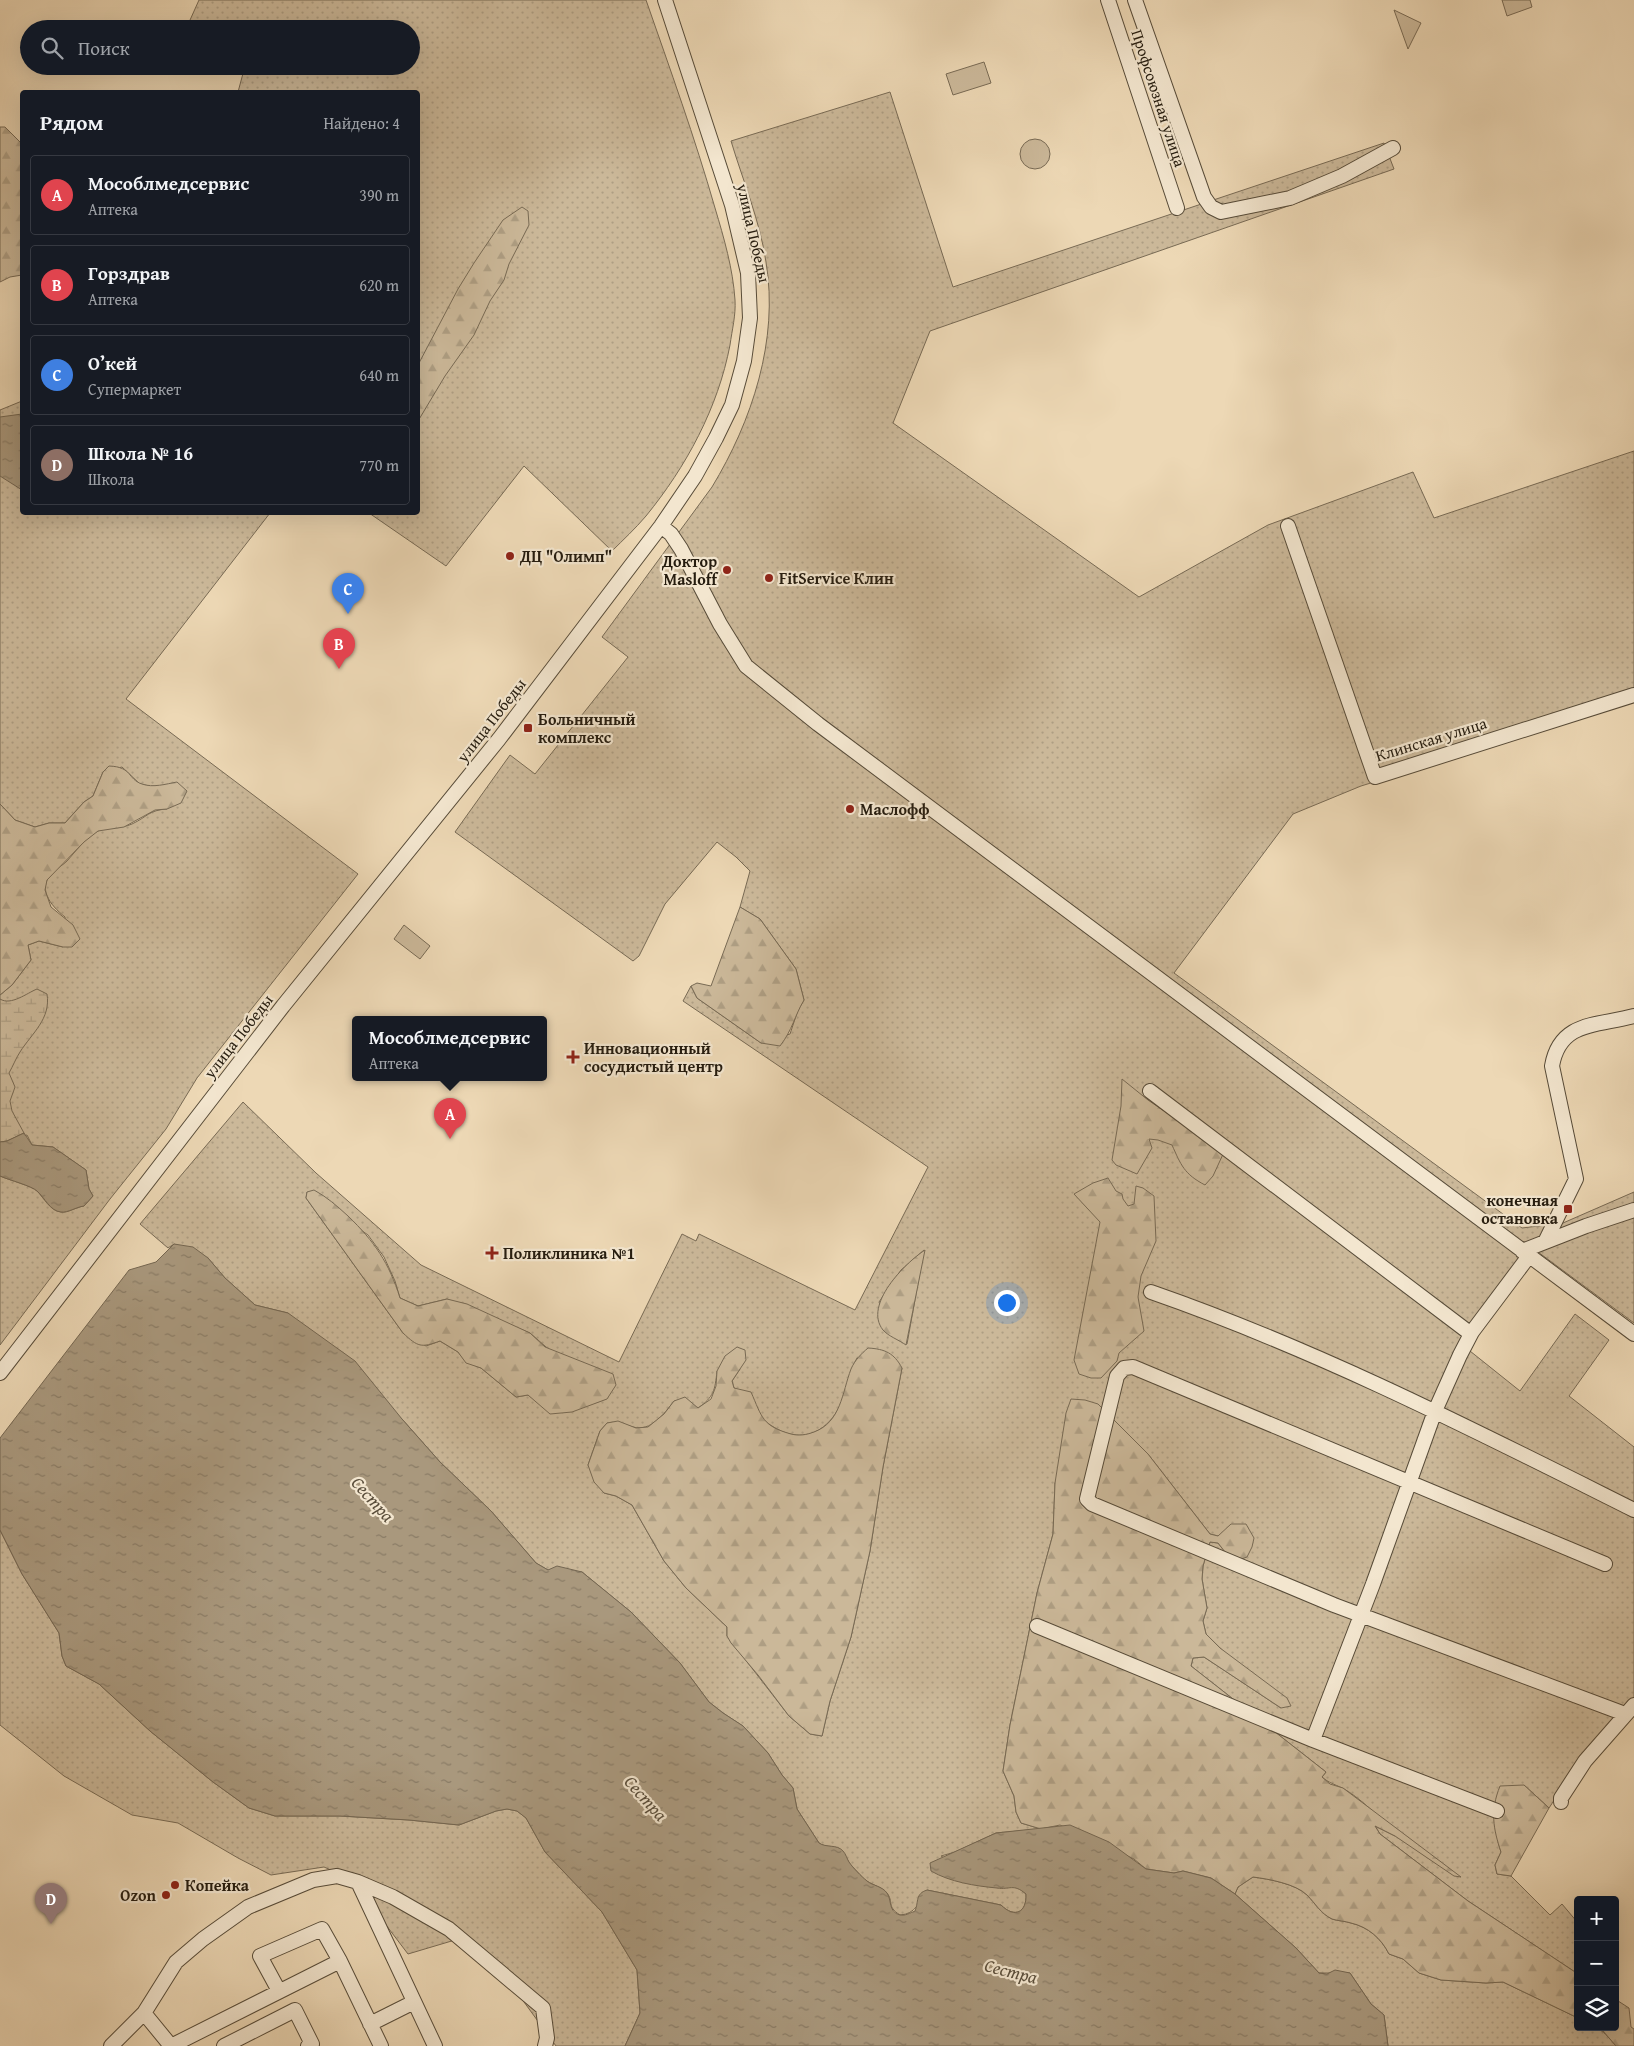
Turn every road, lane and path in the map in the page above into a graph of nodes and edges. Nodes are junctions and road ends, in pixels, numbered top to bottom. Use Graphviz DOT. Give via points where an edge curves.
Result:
graph roads {
  1 [pos="665,0"];
  2 [pos="1108,0"];
  3 [pos="1135,0"];
  4 [pos="1393,148"];
  5 [pos="1177,208"];
  6 [pos="661,526"];
  7 [pos="1288,526"];
  8 [pos="1634,696"];
  9 [pos="1634,1016"];
  10 [pos="1150,1091"];
  11 [pos="1634,1210"];
  12 [pos="1546,1240"];
  13 [pos="1526,1253"];
  14 [pos="1151,1292"];
  15 [pos="1471,1334"];
  16 [pos="1634,1334"];
  17 [pos="0,1374"];
  18 [pos="1435,1410"];
  19 [pos="1410,1482"];
  20 [pos="1634,1510"];
  21 [pos="1605,1564"];
  22 [pos="1361,1616"];
  23 [pos="1037,1626"];
  24 [pos="1629,1710"];
  25 [pos="1313,1740"];
  26 [pos="1561,1802"];
  27 [pos="1497,1811"];
  28 [pos="358,1882"];
  29 [pos="340,1961"];
  30 [pos="279,1991"];
  31 [pos="414,2002"];
  32 [pos="144,2013"];
  33 [pos="370,2024"];
  34 [pos="311,2045"];
  35 [pos="111,2046"];
  36 [pos="171,2046"];
  37 [pos="224,2046"];
  38 [pos="381,2046"];
  39 [pos="435,2046"];
  40 [pos="545,2046"];
  1 -- 6 [label="street, улица Победы" via="732,205 748,274 750,311 744,361 732,404 704,461"];
  2 -- 5 [label="street, Профсоюзная улица"];
  3 -- 4 [label="street" via="1204,197 1211,207 1221,212 1290,198 1342,176"];
  6 -- 13 [label="street" via="681,549 746,666 826,730"];
  6 -- 17 [label="street, улица Победы" via="499,739 283,1006"];
  7 -- 8 [label="street, Клинская улица" via="1374,777"];
  9 -- 12 [label="street" via="1578,1028 1565,1039 1554,1058 1552,1066 1576,1179"];
  10 -- 15 [label="street"];
  11 -- 12 [label="street"];
  12 -- 13 [label="street"];
  13 -- 15 [label="street"];
  13 -- 16 [label="street"];
  14 -- 18 [label="street" via="1269,1336"];
  15 -- 18 [label="street"];
  18 -- 19 [label="street"];
  18 -- 20 [label="street"];
  19 -- 21 [label="street"];
  19 -- 22 [label="street"];
  19 -- 22 [label="street" via="1133,1367 1124,1368 1117,1376 1087,1499 1092,1504"];
  22 -- 24 [label="street"];
  22 -- 25 [label="street"];
  23 -- 25 [label="street"];
  24 -- 26 [label="street" via="1585,1761"];
  25 -- 27 [label="street"];
  28 -- 31 [label="street"];
  28 -- 32 [label="street" via="337,1876 312,1880 248,1907 176,1962"];
  28 -- 40 [label="street" via="393,1897 449,1929 543,2008"];
  29 -- 30 [label="street"];
  29 -- 30 [label="street" via="322,1929 260,1956"];
  29 -- 33 [label="street"];
  30 -- 36 [label="street"];
  31 -- 33 [label="street"];
  31 -- 39 [label="street"];
  32 -- 35 [label="street"];
  32 -- 36 [label="street"];
  33 -- 38 [label="street"];
  34 -- 37 [label="street" via="295,2010"];
}
